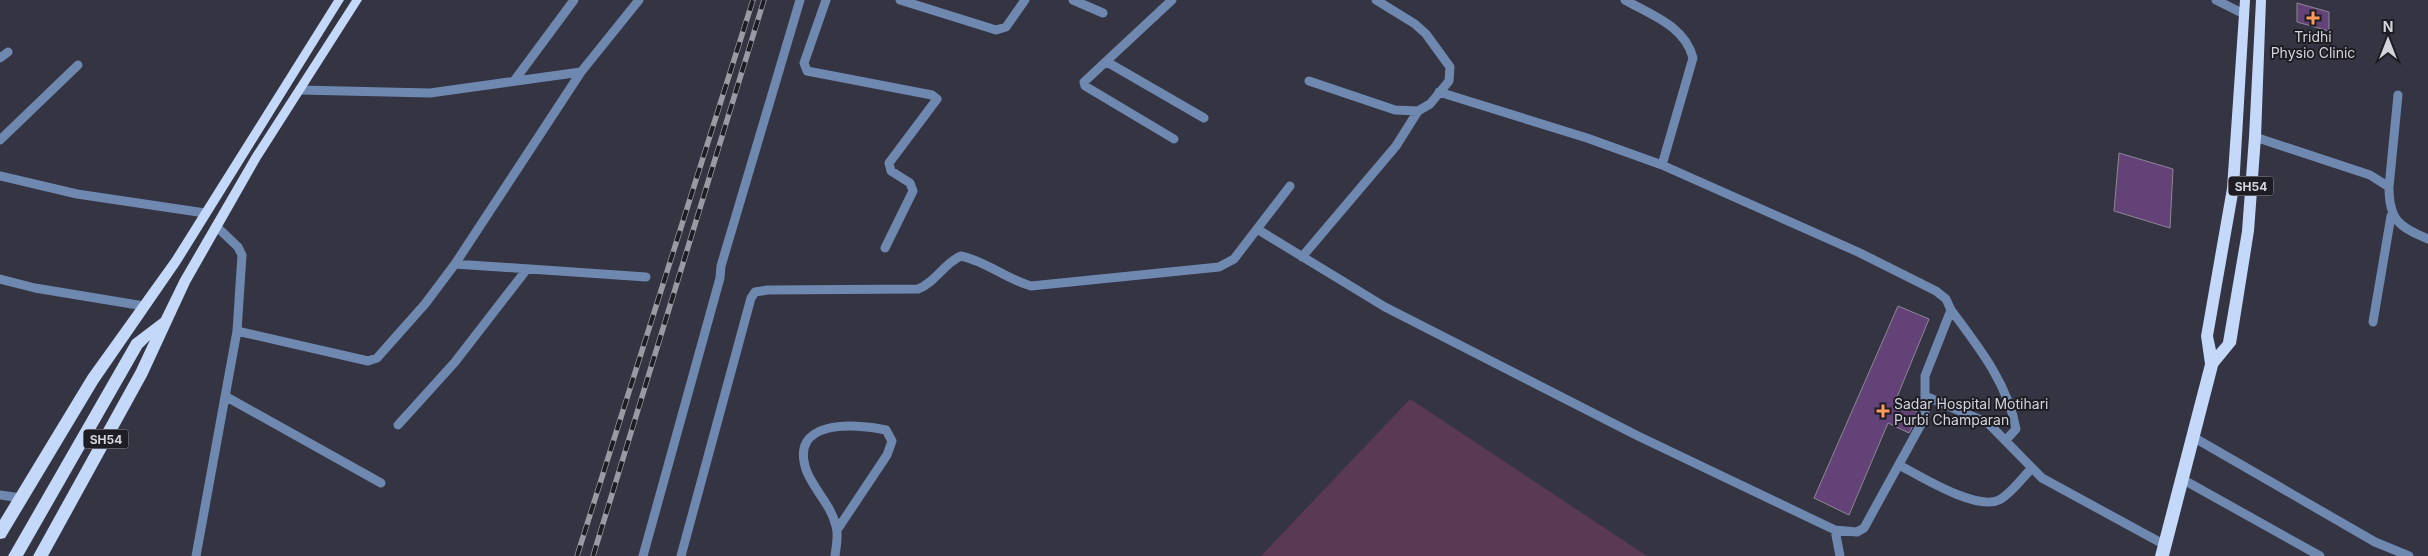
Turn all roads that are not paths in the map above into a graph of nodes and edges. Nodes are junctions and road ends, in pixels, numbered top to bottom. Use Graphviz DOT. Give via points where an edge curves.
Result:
graph roads {
  1 [pos="339,0"];
  2 [pos="357,0"];
  3 [pos="574,0"];
  4 [pos="639,0"];
  5 [pos="800,0"];
  6 [pos="826,0"];
  7 [pos="900,0"];
  8 [pos="1025,0"];
  9 [pos="1074,0"];
  10 [pos="1172,0"];
  11 [pos="1376,0"];
  12 [pos="1625,0"];
  13 [pos="2216,0"];
  14 [pos="2245,0"];
  15 [pos="2261,0"];
  16 [pos="1103,13"];
  17 [pos="2244,14"];
  18 [pos="8,52"];
  19 [pos="0,58"];
  20 [pos="1107,62"];
  21 [pos="78,65"];
  22 [pos="581,72"];
  23 [pos="514,81"];
  24 [pos="1309,81"];
  25 [pos="300,90"];
  26 [pos="1439,92"];
  27 [pos="2398,95"];
  28 [pos="1418,111"];
  29 [pos="1204,118"];
  30 [pos="2255,137"];
  31 [pos="1174,139"];
  32 [pos="0,140"];
  33 [pos="1662,165"];
  34 [pos="0,176"];
  35 [pos="1290,186"];
  36 [pos="2389,187"];
  37 [pos="205,213"];
  38 [pos="2391,216"];
  39 [pos="216,226"];
  40 [pos="1257,229"];
  41 [pos="2428,239"];
  42 [pos="885,248"];
  43 [pos="1302,257"];
  44 [pos="455,264"];
  45 [pos="527,269"];
  46 [pos="646,277"];
  47 [pos="0,280"];
  48 [pos="144,306"];
  49 [pos="1951,310"];
  50 [pos="167,319"];
  51 [pos="133,322"];
  52 [pos="2373,322"];
  53 [pos="237,331"];
  54 [pos="137,344"];
  55 [pos="2212,364"];
  56 [pos="225,396"];
  57 [pos="1925,396"];
  58 [pos="398,425"];
  59 [pos="2193,437"];
  60 [pos="2006,440"];
  61 [pos="1899,465"];
  62 [pos="2032,468"];
  63 [pos="2182,479"];
  64 [pos="381,483"];
  65 [pos="0,495"];
  66 [pos="21,498"];
  67 [pos="837,530"];
  68 [pos="1836,530"];
  69 [pos="0,533"];
  70 [pos="2163,551"];
  71 [pos="15,556"];
  72 [pos="40,556"];
  73 [pos="196,556"];
  74 [pos="643,556"];
  75 [pos="681,556"];
  76 [pos="835,556"];
  77 [pos="1840,556"];
  78 [pos="2320,556"];
  79 [pos="2409,556"];
  1 -- 37 [label="main road"];
  2 -- 25 [label="main road"];
  3 -- 23 [label="street"];
  4 -- 22 [label="street"];
  5 -- 74 [label="street" via="721,266"];
  6 -- 42 [label="street" via="804,63 807,71 937,99 889,163 891,171 910,183 913,191"];
  7 -- 8 [label="street" via="996,30 1006,27"];
  9 -- 16 [label="street"];
  10 -- 20 [label="street"];
  11 -- 26 [label="street" via="1415,24 1447,63 1451,76"];
  12 -- 33 [label="street" via="1677,31 1693,50"];
  13 -- 17 [label="street"];
  14 -- 17 [label="main road, SH54"];
  15 -- 30 [label="main road, SH54"];
  17 -- 55 [label="main road, SH54" via="2233,188 2207,336"];
  18 -- 19 [label="street"];
  20 -- 29 [label="street"];
  20 -- 31 [label="street" via="1084,80 1086,86"];
  21 -- 32 [label="street"];
  22 -- 23 [label="street"];
  22 -- 44 [label="street"];
  23 -- 25 [label="street" via="430,93"];
  24 -- 28 [label="street" via="1395,110"];
  25 -- 39 [label="main road"];
  26 -- 28 [label="street" via="1430,104"];
  26 -- 33 [label="street"];
  27 -- 36 [label="street"];
  28 -- 43 [label="street" via="1396,146"];
  30 -- 36 [label="street" via="2370,174"];
  30 -- 55 [label="main road, SH54" via="2248,231 2229,344"];
  33 -- 49 [label="street" via="1936,291 1946,299"];
  34 -- 37 [label="street" via="77,194"];
  35 -- 40 [label="street"];
  36 -- 38 [label="street"];
  37 -- 48 [label="main road"];
  38 -- 41 [label="street" via="2409,232"];
  38 -- 52 [label="street"];
  39 -- 50 [label="main road"];
  39 -- 53 [label="street" via="238,247 242,256"];
  40 -- 43 [label="street"];
  40 -- 75 [label="street" via="1234,259 1211,268 1032,286 1013,281 961,256 952,260 928,285 918,289 755,292"];
  43 -- 68 [label="street" via="1385,307 1638,436"];
  44 -- 45 [label="street"];
  44 -- 53 [label="street" via="425,304 373,360 361,360"];
  45 -- 46 [label="street"];
  45 -- 58 [label="street" via="455,362"];
  47 -- 48 [label="street"];
  48 -- 51 [label="main road"];
  49 -- 57 [label="street" via="1925,376"];
  49 -- 60 [label="street" via="1987,362 2011,410 2016,429"];
  50 -- 54 [label="main road, SH54"];
  50 -- 72 [label="main road, SH54" via="142,372"];
  51 -- 54 [label="main road"];
  51 -- 66 [label="main road, SH54" via="93,379"];
  53 -- 56 [label="street"];
  54 -- 71 [label="main road, SH54"];
  55 -- 59 [label="main road, SH54"];
  56 -- 64 [label="street"];
  56 -- 73 [label="street"];
  57 -- 60 [label="street" via="1977,417"];
  57 -- 61 [label="street" via="1925,416"];
  59 -- 63 [label="main road, SH54"];
  59 -- 79 [label="street" via="2375,542"];
  60 -- 62 [label="street"];
  61 -- 62 [label="street" via="1971,499 1990,503 1999,500"];
  61 -- 68 [label="street" via="1864,528 1857,532"];
  62 -- 70 [label="street" via="2053,486"];
  63 -- 70 [label="main road, SH54"];
  63 -- 78 [label="lane"];
  65 -- 66 [label="street"];
  66 -- 69 [label="main road, SH54"];
  67 -- 67 [label="street" via="887,455 892,441 886,430 829,427 818,430 806,444 805,464"];
  67 -- 76 [label="street"];
  68 -- 77 [label="street"];
}
